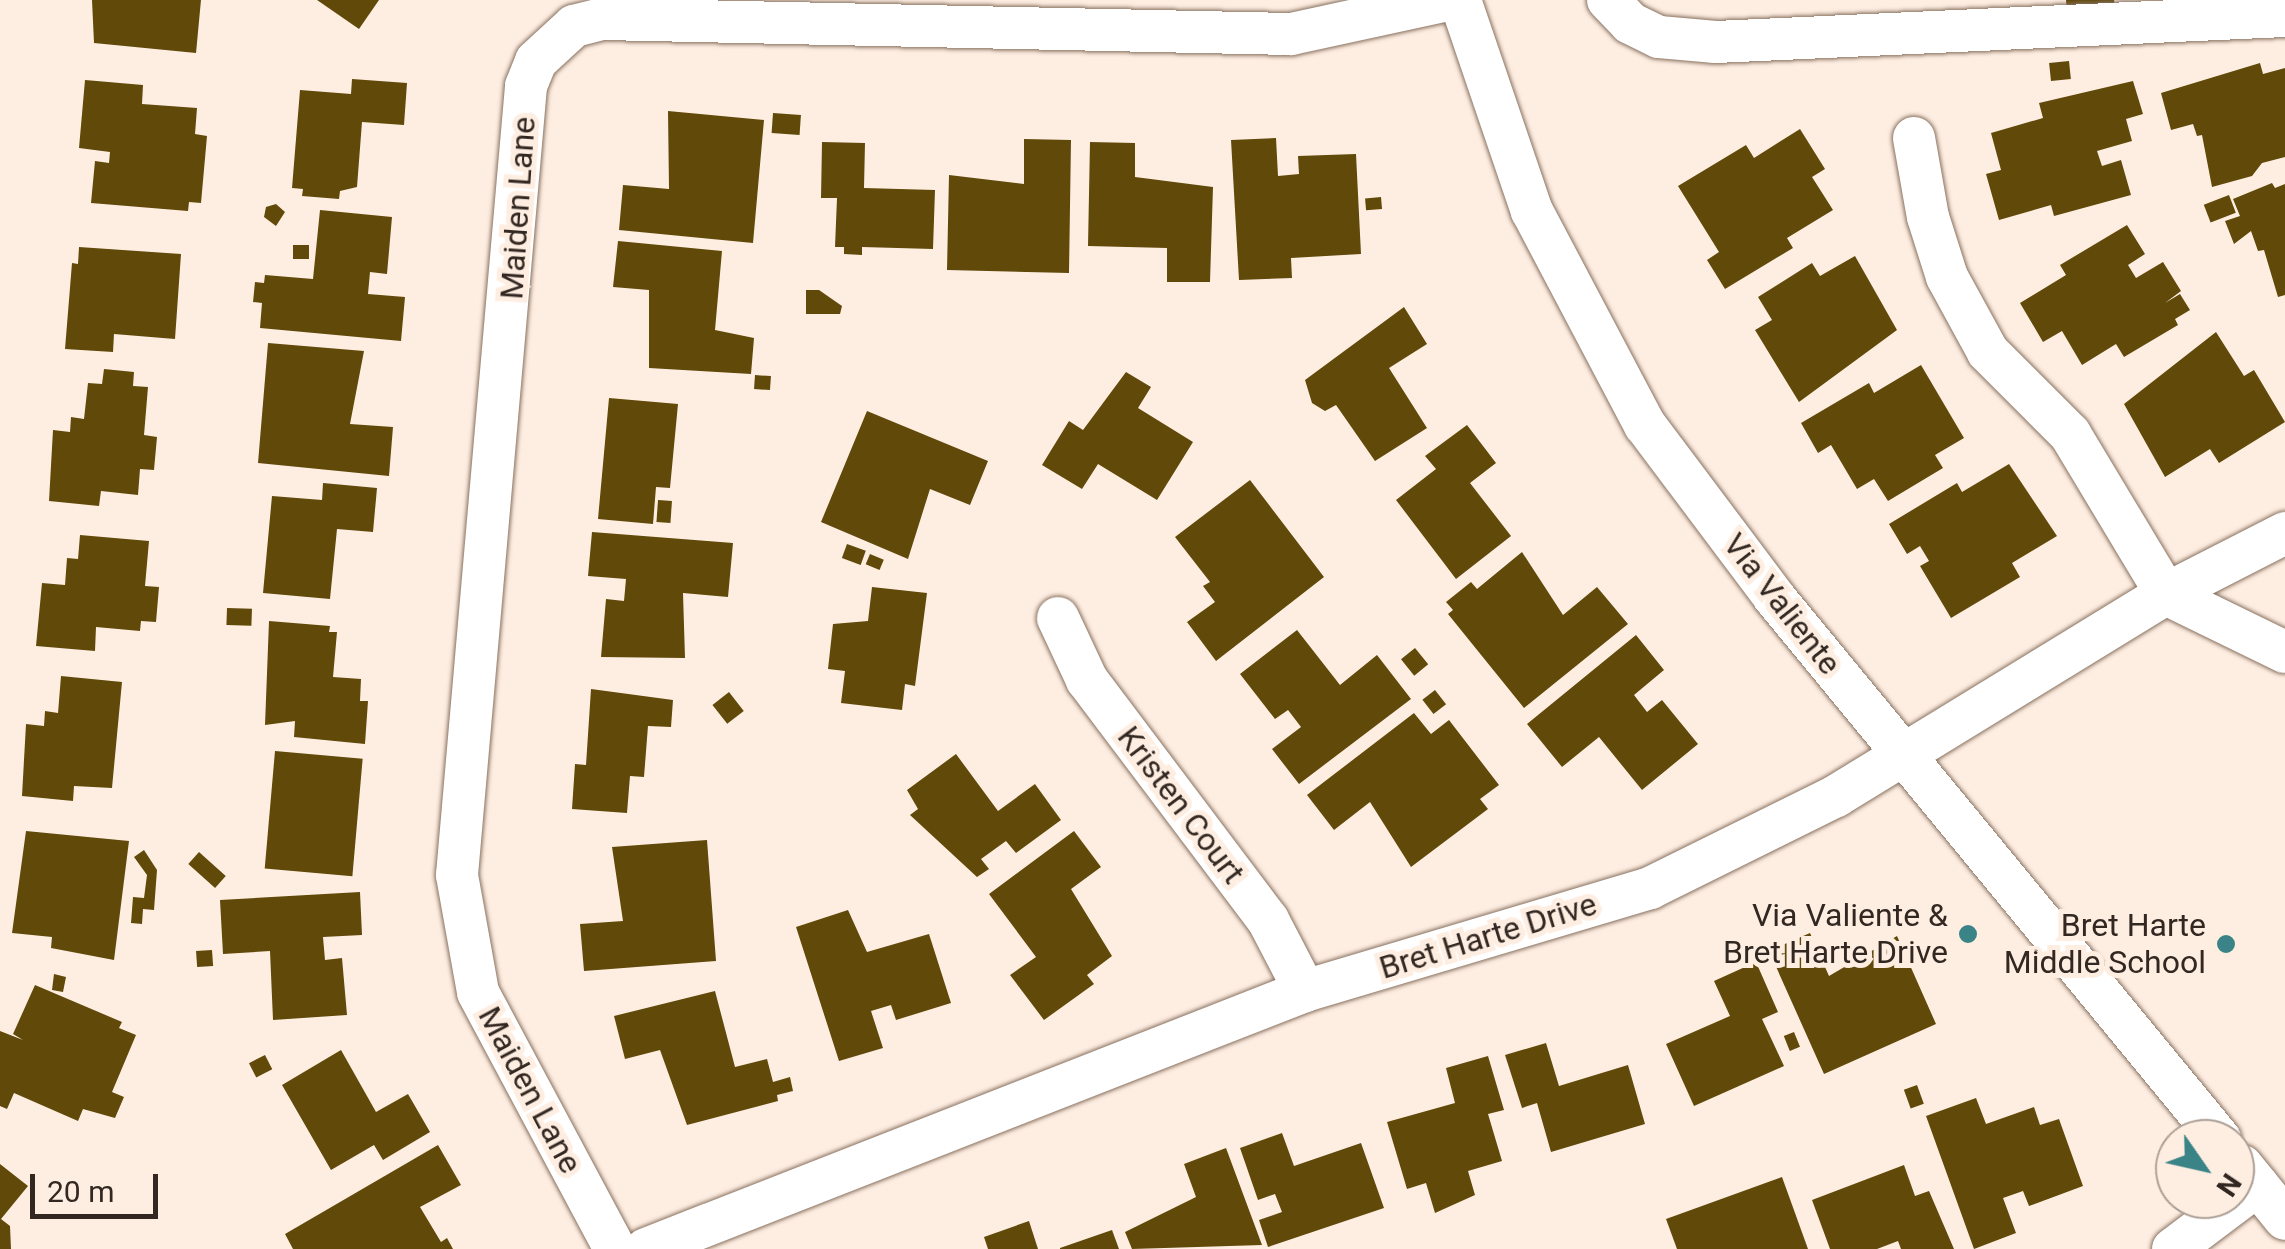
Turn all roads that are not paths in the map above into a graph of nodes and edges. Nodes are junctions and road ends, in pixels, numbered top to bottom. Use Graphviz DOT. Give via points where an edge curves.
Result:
graph roads {
  1 [pos="1448,0"];
  2 [pos="1460,0"];
  3 [pos="1608,0"];
  4 [pos="1044,16"];
  5 [pos="2285,16"];
  6 [pos="1914,138"];
  7 [pos="2285,533"];
  8 [pos="2166,594"];
  9 [pos="1058,618"];
  10 [pos="2285,652"];
  11 [pos="1906,757"];
  12 [pos="1305,992"];
  13 [pos="2204,1119"];
  14 [pos="2255,1183"];
  15 [pos="2201,1219"];
  16 [pos="2285,1219"];
  17 [pos="616,1249"];
  18 [pos="646,1249"];
  19 [pos="2173,1249"];
  1 -- 4 [label="street, Maiden Lane" via="1291,34"];
  2 -- 11 [label="street, Via Valiente" via="1532,211 1645,425"];
  3 -- 5 [label="street" via="1630,23 1659,38 1716,42"];
  4 -- 17 [label="street, Maiden Lane" via="602,19 554,40 526,86 524,172 457,875 478,992"];
  6 -- 8 [label="street" via="1947,277 1980,337 2070,434"];
  7 -- 8 [label="street, Bret Harte Drive"];
  8 -- 10 [label="street"];
  8 -- 11 [label="street, Bret Harte Drive"];
  9 -- 12 [label="street, Kristen Court" via="1087,680 1268,920"];
  11 -- 12 [label="street, Bret Harte Drive" via="1650,888"];
  11 -- 13 [label="street, Via Valiente"];
  12 -- 18 [label="street, Bret Harte Drive"];
  14 -- 16 [label="street"];
  15 -- 19 [label="street"];
}
